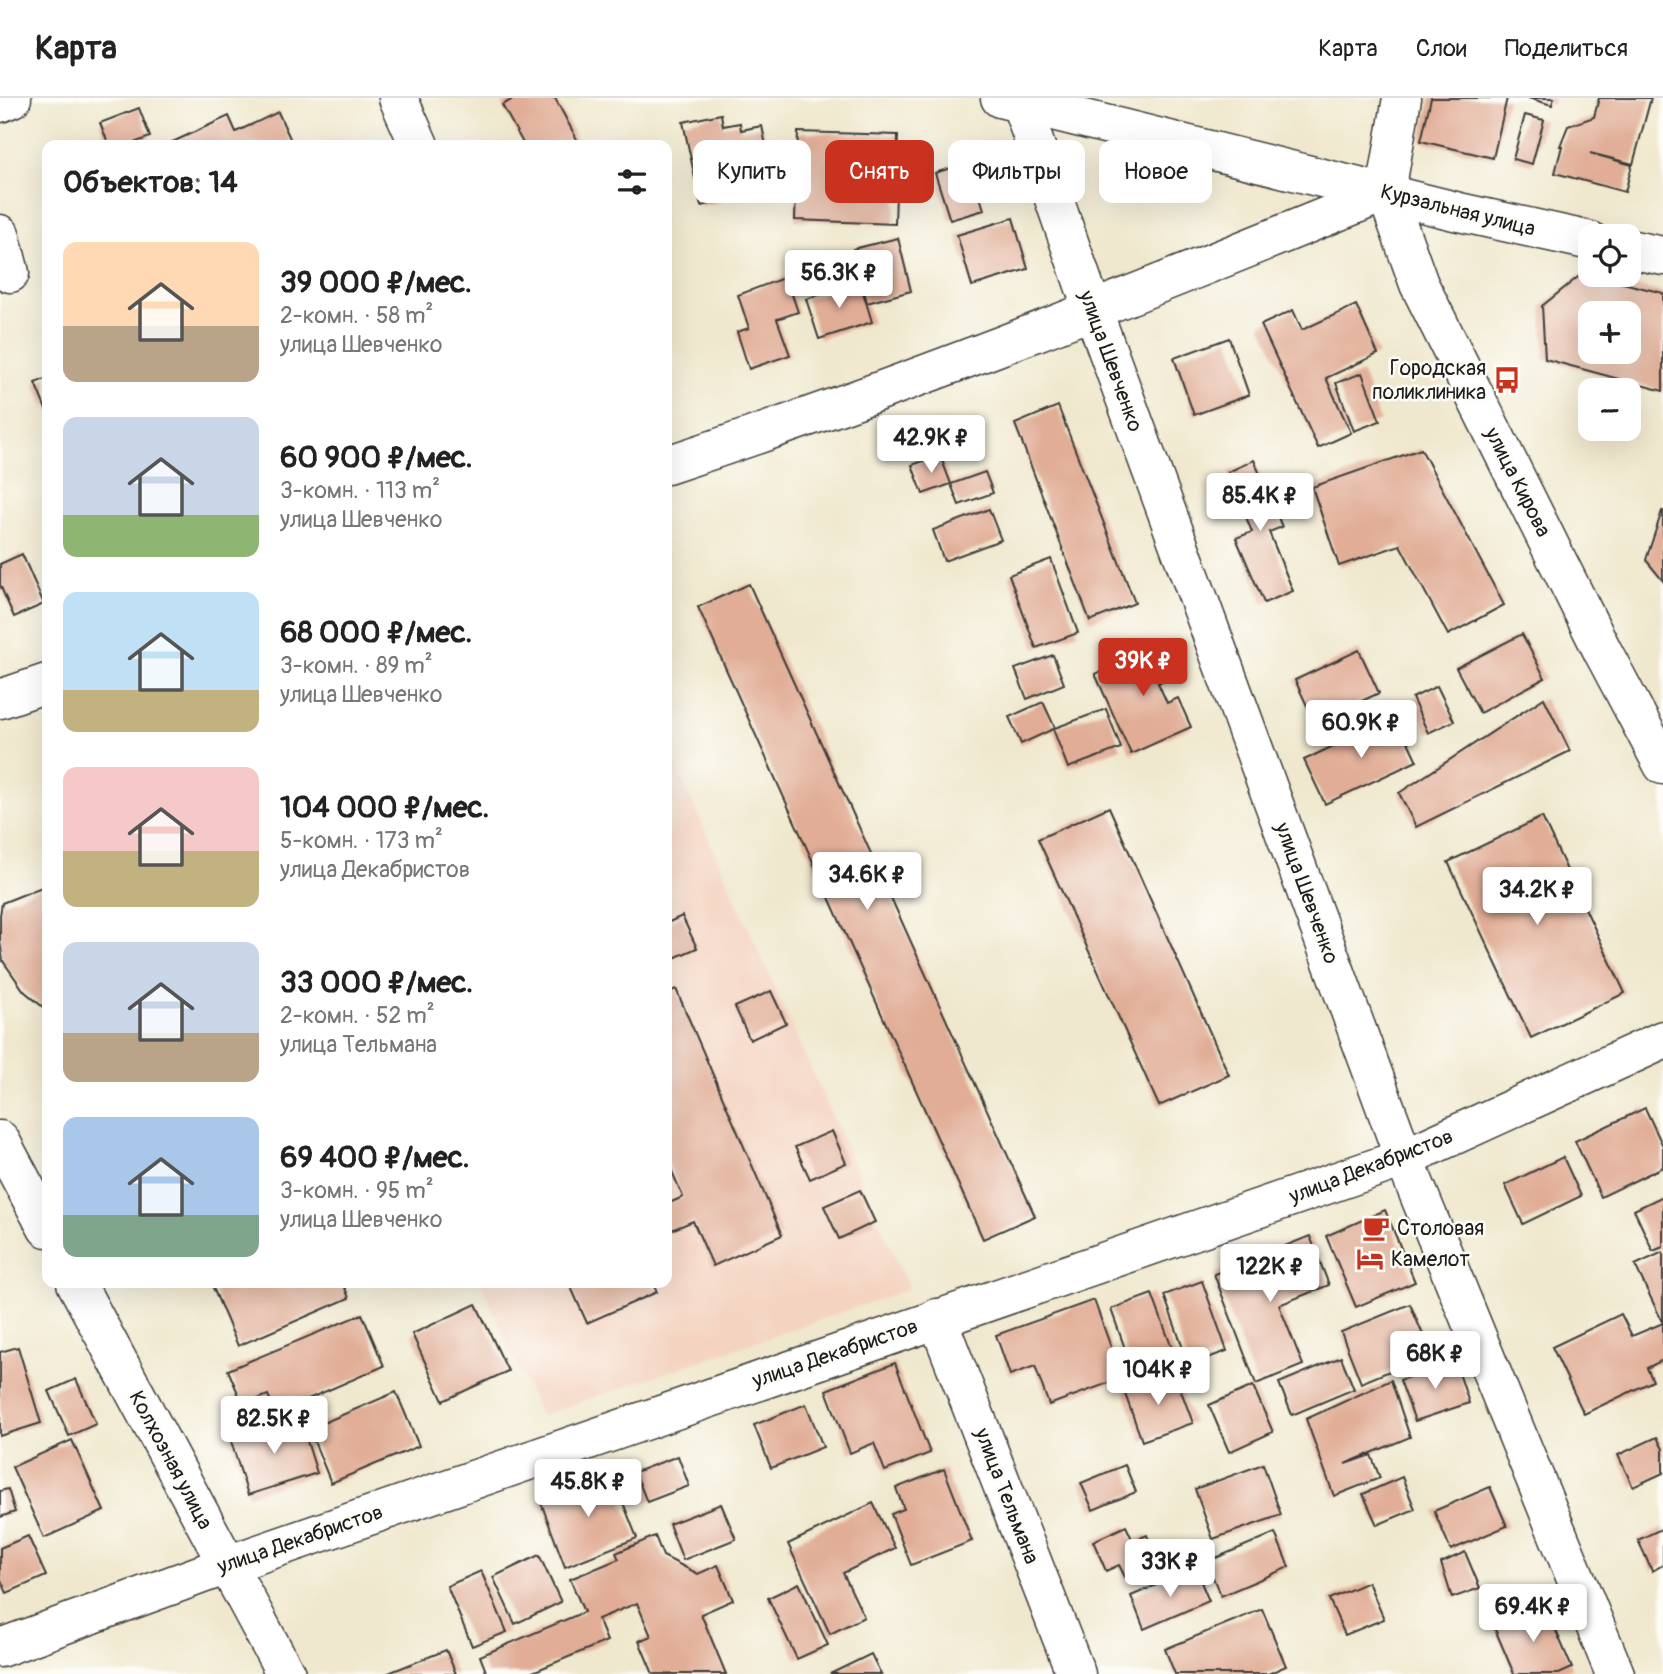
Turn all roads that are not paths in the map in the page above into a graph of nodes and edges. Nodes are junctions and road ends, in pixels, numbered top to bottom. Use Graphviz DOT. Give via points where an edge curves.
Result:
graph roads {
  1 [pos="12,98"];
  2 [pos="398,98"];
  3 [pos="1402,98"];
  4 [pos="1010,101"];
  5 [pos="0,103"];
  6 [pos="1131,113"];
  7 [pos="417,140"];
  8 [pos="1386,192"];
  9 [pos="0,234"];
  10 [pos="1578,238"];
  11 [pos="1641,251"];
  12 [pos="1663,256"];
  13 [pos="10,273"];
  14 [pos="1093,311"];
  15 [pos="672,463"];
  16 [pos="42,685"];
  17 [pos="0,699"];
  18 [pos="1660,752"];
  19 [pos="1663,1040"];
  20 [pos="0,1140"];
  21 [pos="1405,1158"];
  22 [pos="42,1219"];
  23 [pos="79,1288"];
  24 [pos="937,1318"];
  25 [pos="227,1564"];
  26 [pos="0,1648"];
  27 [pos="286,1674"];
  28 [pos="1076,1674"];
  29 [pos="1615,1674"];
  1 -- 5 [label="street"];
  2 -- 7 [label="street"];
  3 -- 8 [label="street"];
  4 -- 6 [label="street, Курзальная улица"];
  4 -- 14 [label="street, улица Шевченко"];
  6 -- 8 [label="street, Курзальная улица"];
  8 -- 10 [label="street, Курзальная улица"];
  8 -- 14 [label="street"];
  8 -- 18 [label="street, улица Кирова" via="1419,284 1602,650"];
  9 -- 13 [label="street"];
  11 -- 12 [label="street"];
  14 -- 15 [label="street"];
  14 -- 21 [label="street, улица Шевченко"];
  16 -- 17 [label="street"];
  19 -- 21 [label="street, улица Декабристов"];
  20 -- 22 [label="street"];
  21 -- 24 [label="street, улица Декабристов"];
  21 -- 29 [label="street, улица Шевченко"];
  23 -- 25 [label="street, Колхозная улица"];
  24 -- 25 [label="street, улица Декабристов"];
  24 -- 28 [label="street, улица Тельмана"];
  25 -- 26 [label="street, улица Декабристов"];
  25 -- 27 [label="street, Колхозная улица"];
}
